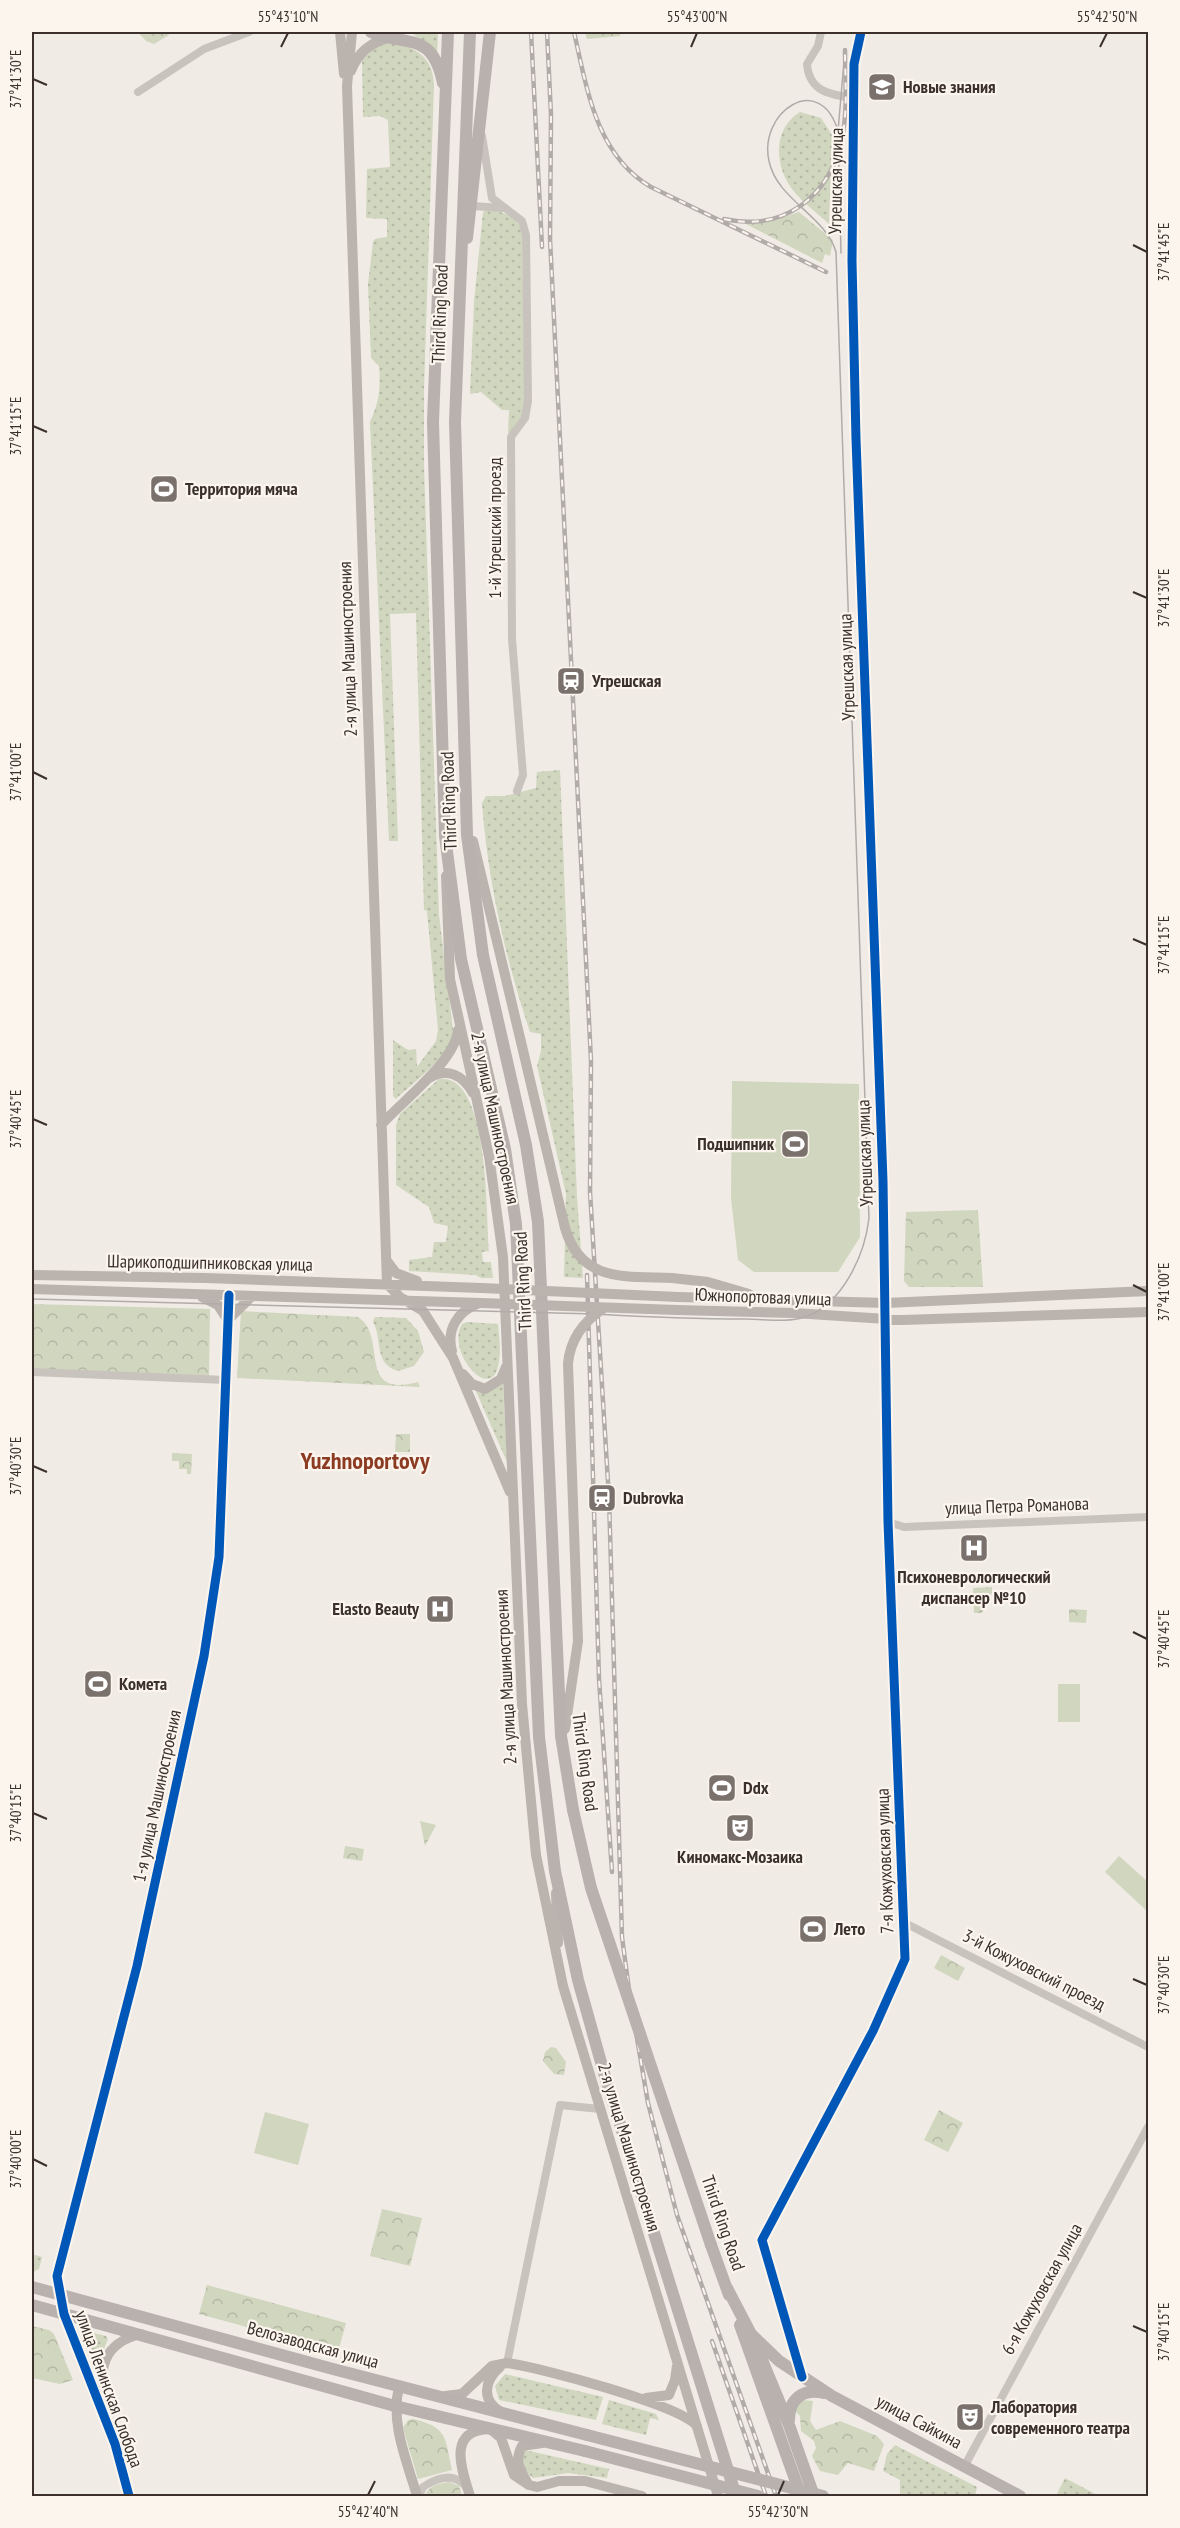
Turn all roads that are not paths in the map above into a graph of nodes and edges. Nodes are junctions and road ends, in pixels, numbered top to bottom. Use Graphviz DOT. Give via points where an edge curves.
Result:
graph roads {
  1 [pos="249,32"];
  2 [pos="340,32"];
  3 [pos="352,32"];
  4 [pos="371,32"];
  5 [pos="448,32"];
  6 [pos="470,32"];
  7 [pos="490,32"];
  8 [pos="821,32"];
  9 [pos="861,32"];
  10 [pos="397,37"];
  11 [pos="347,86"];
  12 [pos="138,92"];
  13 [pos="854,98"];
  14 [pos="445,110"];
  15 [pos="481,122"];
  16 [pos="472,207"];
  17 [pos="502,208"];
  18 [pos="458,302"];
  19 [pos="517,791"];
  20 [pos="466,795"];
  21 [pos="445,836"];
  22 [pos="458,1021"];
  23 [pos="422,1083"];
  24 [pos="476,1101"];
  25 [pos="381,1125"];
  26 [pos="387,1260"];
  27 [pos="32,1275"];
  28 [pos="205,1278"];
  29 [pos="252,1279"];
  30 [pos="387,1284"];
  31 [pos="436,1286"];
  32 [pos="32,1289"];
  33 [pos="1149,1291"];
  34 [pos="197,1295"];
  35 [pos="229,1295"];
  36 [pos="252,1296"];
  37 [pos="763,1298"];
  38 [pos="364,1300"];
  39 [pos="377,1300"];
  40 [pos="795,1300"];
  41 [pos="405,1301"];
  42 [pos="481,1303"];
  43 [pos="886,1303"];
  44 [pos="604,1308"];
  45 [pos="1149,1311"];
  46 [pos="794,1313"];
  47 [pos="885,1318"];
  48 [pos="228,1320"];
  49 [pos="507,1355"];
  50 [pos="456,1363"];
  51 [pos="32,1371"];
  52 [pos="226,1380"];
  53 [pos="1149,1517"];
  54 [pos="516,1518"];
  55 [pos="888,1522"];
  56 [pos="566,1774"];
  57 [pos="555,1871"];
  58 [pos="905,1923"];
  59 [pos="559,1970"];
  60 [pos="1149,2047"];
  61 [pos="600,2109"];
  62 [pos="1149,2127"];
  63 [pos="32,2287"];
  64 [pos="727,2288"];
  65 [pos="59,2294"];
  66 [pos="32,2305"];
  67 [pos="64,2314"];
  68 [pos="142,2334"];
  69 [pos="751,2334"];
  70 [pos="677,2363"];
  71 [pos="505,2364"];
  72 [pos="802,2377"];
  73 [pos="399,2386"];
  74 [pos="433,2396"];
  75 [pos="832,2396"];
  76 [pos="641,2398"];
  77 [pos="395,2406"];
  78 [pos="501,2412"];
  79 [pos="104,2417"];
  80 [pos="789,2425"];
  81 [pos="490,2429"];
  82 [pos="700,2431"];
  83 [pos="546,2443"];
  84 [pos="964,2467"];
  85 [pos="529,2485"];
  86 [pos="469,2492"];
  87 [pos="1008,2493"];
  88 [pos="129,2496"];
  89 [pos="418,2496"];
  90 [pos="642,2496"];
  91 [pos="718,2496"];
  92 [pos="736,2496"];
  93 [pos="758,2496"];
  94 [pos="801,2496"];
  95 [pos="814,2496"];
  96 [pos="823,2496"];
  97 [pos="1020,2496"];
  1 -- 12 [label="street" via="204,49"];
  2 -- 11 [label="main road, 2-я улица Машиностроения"];
  3 -- 11 [label="main road, 2-я улица Машиностроения"];
  4 -- 10 [label="main road"];
  5 -- 14 [label="main road, Third Ring Road"];
  6 -- 18 [label="main road, Third Ring Road"];
  7 -- 15 [label="main road"];
  8 -- 13 [label="street" via="807,64 811,80 823,93"];
  9 -- 13 [label="main road, Угрешская улица" via="854,64"];
  10 -- 11 [label="main road" via="382,39 363,51 352,67"];
  10 -- 14 [label="main road" via="418,44 434,59 443,81"];
  11 -- 25 [label="main road, 2-я улица Машиностроения"];
  13 -- 43 [label="main road, Угрешская улица" via="852,272 857,470"];
  14 -- 21 [label="main road, Third Ring Road" via="433,422"];
  15 -- 16 [label="main road"];
  15 -- 17 [label="street, 1-й Угрешский проезд" via="492,198"];
  16 -- 17 [label="street"];
  16 -- 18 [label="main road"];
  17 -- 19 [label="street, 1-й Угрешский проезд" via="522,222 526,235 528,401 525,418 512,437 512,639 523,775"];
  18 -- 20 [label="main road, Third Ring Road" via="455,452"];
  20 -- 37 [label="main road, bridge" via="482,888 565,1228 575,1251 586,1264 608,1274 708,1282"];
  20 -- 56 [label="main road, Third Ring Road" via="469,863 478,927 526,1145 538,1222"];
  21 -- 22 [label="main road, 2-я улица Машиностроения" via="447,961"];
  21 -- 57 [label="main road, Third Ring Road" via="462,959 505,1149 516,1224 539,1737"];
  22 -- 23 [label="main road" via="456,1043"];
  22 -- 24 [label="main road, 2-я улица Машиностроения"];
  23 -- 24 [label="main road" via="438,1073 452,1073 468,1084"];
  23 -- 25 [label="main road"];
  24 -- 49 [label="main road, 2-я улица Машиностроения" via="498,1214"];
  25 -- 26 [label="main road, 2-я улица Машиностроения"];
  26 -- 30 [label="main road, 2-я улица Машиностроения"];
  26 -- 31 [label="main road" via="396,1273"];
  27 -- 28 [label="main road, Шарикоподшипниковская улица"];
  28 -- 29 [label="main road, Шарикоподшипниковская улица"];
  28 -- 35 [label="main road" via="223,1287"];
  29 -- 30 [label="main road, Шарикоподшипниковская улица"];
  29 -- 35 [label="main road"];
  30 -- 31 [label="main road, Южнопортовая улица"];
  30 -- 38 [label="main road"];
  30 -- 41 [label="main road"];
  31 -- 37 [label="main road, Южнопортовая улица, bridge"];
  32 -- 34 [label="main road, Шарикоподшипниковская улица"];
  33 -- 43 [label="main road, Южнопортовая улица"];
  34 -- 35 [label="main road, Шарикоподшипниковская улица"];
  34 -- 48 [label="main road" via="215,1302"];
  35 -- 36 [label="main road, Шарикоподшипниковская улица"];
  35 -- 48 [label="main road, 1-я улица Машиностроения"];
  36 -- 38 [label="main road, Шарикоподшипниковская улица"];
  36 -- 48 [label="main road"];
  37 -- 40 [label="main road, Южнопортовая улица"];
  38 -- 39 [label="main road, Шарикоподшипниковская улица"];
  39 -- 41 [label="main road, Южнопортовая улица"];
  40 -- 43 [label="main road, Южнопортовая улица"];
  40 -- 46 [label="main road" via="801,1306"];
  41 -- 42 [label="main road, Южнопортовая улица"];
  41 -- 50 [label="main road" via="427,1316"];
  42 -- 44 [label="main road, Южнопортовая улица, bridge"];
  42 -- 50 [label="main road" via="464,1312 453,1325 450,1338"];
  43 -- 47 [label="main road, 7-я Кожуховская улица"];
  44 -- 46 [label="main road, Южнопортовая улица, bridge"];
  44 -- 56 [label="main road, bridge" via="580,1330 569,1354 578,1641 566,1718"];
  45 -- 47 [label="main road, Южнопортовая улица"];
  46 -- 47 [label="main road, Южнопортовая улица"];
  47 -- 55 [label="main road, 7-я Кожуховская улица"];
  48 -- 52 [label="main road, 1-я улица Машиностроения"];
  49 -- 50 [label="main road" via="501,1379 485,1389 472,1384"];
  49 -- 54 [label="main road, 2-я улица Машиностроения"];
  50 -- 54 [label="main road" via="507,1479"];
  51 -- 52 [label="street"];
  52 -- 65 [label="main road, 1-я улица Машиностроения" via="219,1557 206,1644 137,1966 57,2276"];
  53 -- 55 [label="street, улица Петра Романова" via="904,1527"];
  54 -- 59 [label="main road, 2-я улица Машиностроения" via="528,1779 536,1855"];
  55 -- 58 [label="main road, 7-я Кожуховская улица"];
  56 -- 64 [label="main road, Third Ring Road, bridge" via="591,1888"];
  57 -- 59 [label="main road"];
  57 -- 92 [label="main road, Third Ring Road" via="590,2027"];
  58 -- 60 [label="street, 3-й Кожуховский проезд"];
  58 -- 72 [label="main road, 7-я Кожуховская улица" via="903,1968 762,2240"];
  59 -- 61 [label="main road, 2-я улица Машиностроения"];
  61 -- 70 [label="main road, 2-я улица Машиностроения"];
  61 -- 71 [label="street" via="560,2105"];
  62 -- 84 [label="street, 6-я Кожуховская улица"];
  63 -- 65 [label="main road, Велозаводская улица"];
  64 -- 69 [label="main road"];
  64 -- 94 [label="main road, Third Ring Road"];
  65 -- 67 [label="main road, улица Ленинская Слобода"];
  65 -- 73 [label="main road, Велозаводская улица"];
  66 -- 67 [label="main road, Велозаводская улица"];
  67 -- 68 [label="main road, Велозаводская улица"];
  67 -- 79 [label="main road, улица Ленинская Слобода"];
  68 -- 77 [label="main road, Велозаводская улица"];
  68 -- 79 [label="main road" via="120,2340 105,2359"];
  69 -- 72 [label="main road, улица Сайкина"];
  69 -- 80 [label="main road"];
  70 -- 76 [label="main road" via="669,2395"];
  70 -- 82 [label="main road, 2-я улица Машиностроения"];
  71 -- 74 [label="main road" via="492,2366 462,2394"];
  71 -- 76 [label="main road"];
  71 -- 78 [label="main road" via="491,2375 486,2389 490,2403"];
  72 -- 75 [label="main road, улица Сайкина"];
  73 -- 74 [label="main road, Велозаводская улица"];
  73 -- 77 [label="main road"];
  74 -- 78 [label="main road, Велозаводская улица"];
  75 -- 80 [label="main road" via="821,2392 801,2394 792,2403"];
  75 -- 84 [label="main road, улица Сайкина"];
  76 -- 82 [label="main road" via="691,2419"];
  77 -- 81 [label="main road, Велозаводская улица"];
  77 -- 89 [label="main road" via="400,2438"];
  78 -- 96 [label="main road, Велозаводская улица, bridge"];
  79 -- 88 [label="main road, улица Ленинская Слобода"];
  80 -- 95 [label="main road"];
  81 -- 83 [label="main road, Велозаводская улица"];
  81 -- 85 [label="main road" via="501,2438 514,2475"];
  81 -- 86 [label="main road" via="472,2433 460,2447"];
  82 -- 91 [label="main road, 2-я улица Машиностроения"];
  83 -- 85 [label="main road" via="522,2446 518,2453 520,2470"];
  83 -- 93 [label="main road, Велозаводская улица, bridge"];
  84 -- 87 [label="main road, улица Сайкина"];
  85 -- 90 [label="main road" via="585,2481"];
  86 -- 89 [label="street" via="459,2479 446,2477 423,2487"];
  87 -- 97 [label="main road, улица Сайкина"];
}
